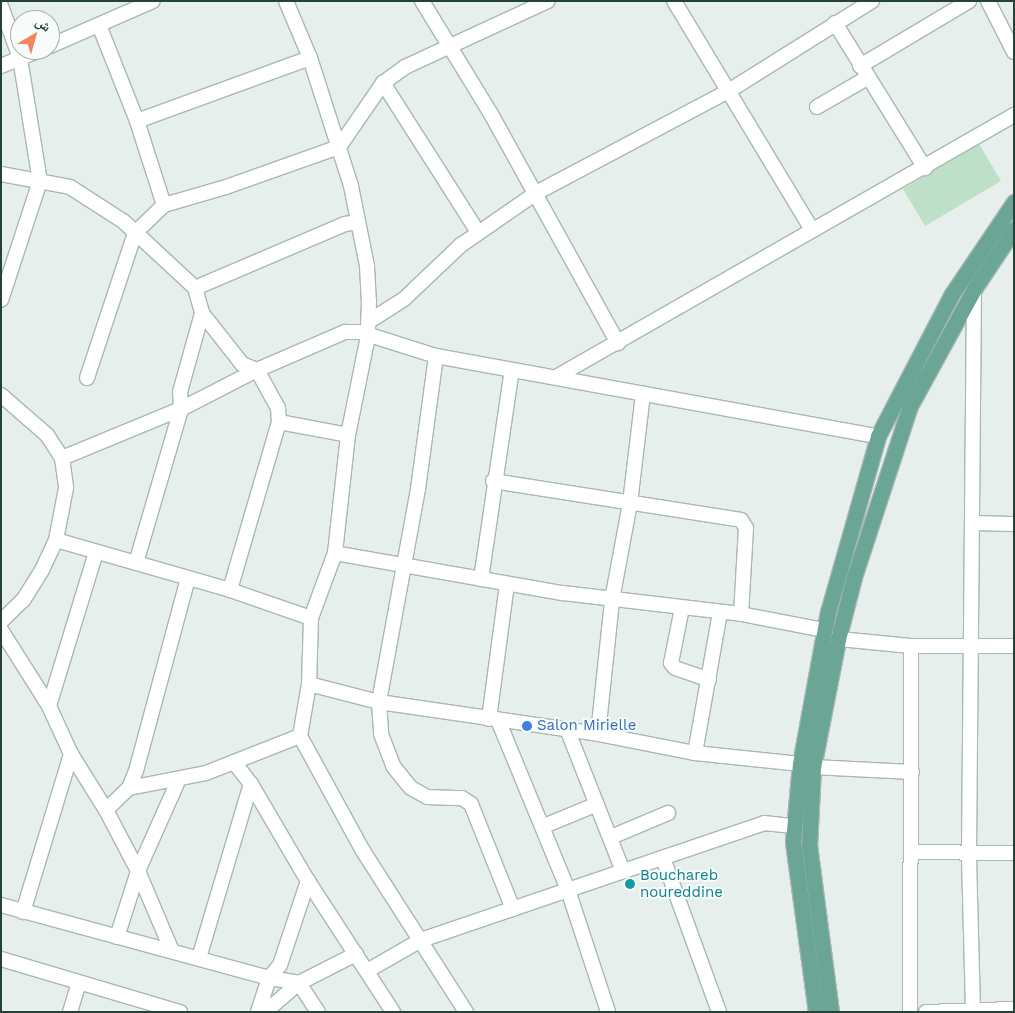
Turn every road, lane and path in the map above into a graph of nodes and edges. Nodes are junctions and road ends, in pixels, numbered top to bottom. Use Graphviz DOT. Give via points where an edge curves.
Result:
graph roads {
  1 [pos="153,1"];
  2 [pos="286,1"];
  3 [pos="422,1"];
  4 [pos="674,1"];
  5 [pos="872,1"];
  6 [pos="969,1"];
  7 [pos="988,1"];
  8 [pos="545,2"];
  9 [pos="1,6"];
  10 [pos="835,23"];
  11 [pos="99,25"];
  12 [pos="10,31"];
  13 [pos="60,42"];
  14 [pos="448,45"];
  15 [pos="1014,52"];
  16 [pos="310,58"];
  17 [pos="15,60"];
  18 [pos="20,60"];
  19 [pos="1,66"];
  20 [pos="864,72"];
  21 [pos="384,84"];
  22 [pos="726,92"];
  23 [pos="817,107"];
  24 [pos="1014,115"];
  25 [pos="137,121"];
  26 [pos="339,147"];
  27 [pos="925,168"];
  28 [pos="1,174"];
  29 [pos="40,182"];
  30 [pos="536,194"];
  31 [pos="1014,202"];
  32 [pos="164,205"];
  33 [pos="358,222"];
  34 [pos="1014,229"];
  35 [pos="812,230"];
  36 [pos="478,232"];
  37 [pos="135,233"];
  38 [pos="195,288"];
  39 [pos="974,289"];
  40 [pos="1,300"];
  41 [pos="202,313"];
  42 [pos="368,322"];
  43 [pos="368,336"];
  44 [pos="618,343"];
  45 [pos="436,356"];
  46 [pos="257,370"];
  47 [pos="512,370"];
  48 [pos="556,377"];
  49 [pos="87,378"];
  50 [pos="643,394"];
  51 [pos="1,395"];
  52 [pos="181,409"];
  53 [pos="279,422"];
  54 [pos="348,435"];
  55 [pos="878,436"];
  56 [pos="62,458"];
  57 [pos="493,481"];
  58 [pos="630,503"];
  59 [pos="973,523"];
  60 [pos="1014,524"];
  61 [pos="56,540"];
  62 [pos="96,552"];
  63 [pos="335,553"];
  64 [pos="136,563"];
  65 [pos="405,566"];
  66 [pos="188,578"];
  67 [pos="481,579"];
  68 [pos="507,584"];
  69 [pos="230,590"];
  70 [pos="612,600"];
  71 [pos="682,608"];
  72 [pos="720,612"];
  73 [pos="741,614"];
  74 [pos="311,618"];
  75 [pos="1,621"];
  76 [pos="1,630"];
  77 [pos="828,635"];
  78 [pos="971,644"];
  79 [pos="912,646"];
  80 [pos="1014,646"];
  81 [pos="709,680"];
  82 [pos="309,684"];
  83 [pos="379,702"];
  84 [pos="49,706"];
  85 [pos="494,719"];
  86 [pos="567,730"];
  87 [pos="598,734"];
  88 [pos="300,736"];
  89 [pos="696,753"];
  90 [pos="71,754"];
  91 [pos="234,762"];
  92 [pos="806,766"];
  93 [pos="912,772"];
  94 [pos="179,779"];
  95 [pos="251,784"];
  96 [pos="129,788"];
  97 [pos="597,804"];
  98 [pos="106,810"];
  99 [pos="668,814"];
  100 [pos="544,826"];
  101 [pos="794,826"];
  102 [pos="610,837"];
  103 [pos="912,852"];
  104 [pos="969,853"];
  105 [pos="1014,853"];
  106 [pos="663,858"];
  107 [pos="138,871"];
  108 [pos="623,871"];
  109 [pos="308,881"];
  110 [pos="568,890"];
  111 [pos="1,905"];
  112 [pos="513,909"];
  113 [pos="23,912"];
  114 [pos="117,937"];
  115 [pos="422,940"];
  116 [pos="172,951"];
  117 [pos="356,954"];
  118 [pos="199,958"];
  119 [pos="1,959"];
  120 [pos="367,971"];
  121 [pos="269,978"];
  122 [pos="79,982"];
  123 [pos="299,983"];
  124 [pos="1014,1009"];
  125 [pos="973,1010"];
  126 [pos="70,1012"];
  127 [pos="180,1012"];
  128 [pos="258,1012"];
  129 [pos="265,1012"];
  130 [pos="318,1012"];
  131 [pos="393,1012"];
  132 [pos="466,1012"];
  133 [pos="608,1012"];
  134 [pos="719,1012"];
  135 [pos="816,1012"];
  136 [pos="832,1012"];
  137 [pos="910,1012"];
  138 [pos="926,1012"];
  1 -- 11 [label="street"];
  2 -- 16 [label="street"];
  3 -- 14 [label="street"];
  4 -- 22 [label="street"];
  5 -- 10 [label="street"];
  6 -- 20 [label="street"];
  7 -- 15 [label="street"];
  8 -- 14 [label="street"];
  9 -- 12 [label="street"];
  10 -- 20 [label="street"];
  10 -- 22 [label="street"];
  11 -- 13 [label="street"];
  11 -- 25 [label="street"];
  14 -- 21 [label="street" via="405,67"];
  14 -- 30 [label="street"];
  16 -- 25 [label="street"];
  16 -- 26 [label="street"];
  17 -- 19 [label="street"];
  18 -- 29 [label="street"];
  20 -- 23 [label="street"];
  20 -- 27 [label="street"];
  21 -- 26 [label="street"];
  21 -- 36 [label="street"];
  22 -- 30 [label="street"];
  22 -- 35 [label="street"];
  24 -- 27 [label="street"];
  25 -- 32 [label="street"];
  26 -- 32 [label="street"];
  26 -- 33 [label="street"];
  27 -- 35 [label="street"];
  28 -- 29 [label="street"];
  29 -- 37 [label="street" via="77,191"];
  29 -- 40 [label="street"];
  30 -- 36 [label="street"];
  30 -- 44 [label="street"];
  31 -- 55 [label="main road" via="952,294"];
  32 -- 37 [label="street"];
  33 -- 38 [label="street" via="345,224"];
  33 -- 42 [label="street" via="367,266"];
  34 -- 39 [label="main road"];
  35 -- 44 [label="street"];
  36 -- 42 [label="street" via="404,300"];
  37 -- 38 [label="street"];
  37 -- 49 [label="street"];
  38 -- 41 [label="street"];
  39 -- 59 [label="street"];
  39 -- 77 [label="main road" via="904,421 854,577"];
  41 -- 46 [label="street" via="242,364"];
  41 -- 52 [label="street" via="180,392"];
  42 -- 43 [label="street"];
  43 -- 45 [label="street"];
  43 -- 46 [label="street" via="345,332"];
  43 -- 54 [label="street"];
  44 -- 48 [label="street"];
  45 -- 47 [label="street"];
  45 -- 65 [label="street"];
  46 -- 52 [label="street"];
  46 -- 53 [label="street" via="278,408"];
  47 -- 48 [label="street"];
  47 -- 57 [label="street"];
  48 -- 50 [label="street"];
  50 -- 55 [label="street"];
  50 -- 58 [label="street"];
  51 -- 56 [label="street" via="47,435"];
  52 -- 56 [label="street"];
  52 -- 64 [label="street"];
  53 -- 54 [label="street"];
  53 -- 69 [label="street"];
  54 -- 63 [label="street"];
  55 -- 77 [label="main road"];
  56 -- 61 [label="street" via="66,488"];
  57 -- 58 [label="street"];
  57 -- 67 [label="street"];
  58 -- 70 [label="street"];
  58 -- 73 [label="street" via="735,518 744,523"];
  59 -- 60 [label="street"];
  59 -- 78 [label="street"];
  61 -- 62 [label="street"];
  61 -- 75 [label="street" via="42,570 22,600"];
  62 -- 64 [label="street"];
  62 -- 84 [label="street"];
  63 -- 65 [label="street"];
  63 -- 74 [label="street"];
  64 -- 66 [label="street"];
  65 -- 67 [label="street"];
  65 -- 83 [label="street"];
  66 -- 69 [label="street"];
  66 -- 96 [label="street"];
  67 -- 68 [label="street"];
  68 -- 70 [label="street"];
  68 -- 85 [label="street"];
  69 -- 74 [label="street"];
  70 -- 71 [label="street"];
  70 -- 87 [label="street"];
  71 -- 72 [label="street"];
  71 -- 81 [label="street" via="671,663"];
  72 -- 73 [label="street"];
  72 -- 81 [label="street"];
  73 -- 77 [label="street"];
  74 -- 82 [label="street"];
  76 -- 84 [label="street"];
  77 -- 79 [label="street"];
  77 -- 92 [label="main road"];
  78 -- 79 [label="street"];
  78 -- 80 [label="street"];
  78 -- 104 [label="street"];
  79 -- 93 [label="street"];
  81 -- 89 [label="street"];
  82 -- 83 [label="street"];
  82 -- 88 [label="street"];
  83 -- 85 [label="street"];
  83 -- 112 [label="street" via="381,734 392,766 420,794 462,798 471,804"];
  84 -- 90 [label="street"];
  85 -- 86 [label="street"];
  85 -- 100 [label="street"];
  86 -- 87 [label="street"];
  86 -- 97 [label="street"];
  87 -- 89 [label="street"];
  88 -- 91 [label="street"];
  88 -- 115 [label="street" via="363,851"];
  89 -- 92 [label="street"];
  90 -- 98 [label="street"];
  90 -- 113 [label="street"];
  91 -- 94 [label="street"];
  91 -- 95 [label="street"];
  92 -- 93 [label="street"];
  92 -- 101 [label="main road"];
  92 -- 136 [label="main road" via="809,846"];
  93 -- 103 [label="street"];
  94 -- 96 [label="street"];
  94 -- 107 [label="street"];
  95 -- 109 [label="street"];
  95 -- 118 [label="street"];
  96 -- 98 [label="street"];
  97 -- 100 [label="street"];
  97 -- 102 [label="street"];
  98 -- 107 [label="street"];
  99 -- 102 [label="street"];
  100 -- 110 [label="street"];
  101 -- 106 [label="street" via="764,823"];
  101 -- 135 [label="main road" via="796,880"];
  102 -- 108 [label="street"];
  103 -- 104 [label="street"];
  103 -- 137 [label="street"];
  104 -- 105 [label="street"];
  104 -- 125 [label="street"];
  106 -- 108 [label="street"];
  106 -- 134 [label="street"];
  107 -- 114 [label="street"];
  107 -- 116 [label="street"];
  108 -- 110 [label="street"];
  109 -- 117 [label="street"];
  109 -- 121 [label="street" via="280,965"];
  110 -- 112 [label="street"];
  110 -- 133 [label="street"];
  111 -- 113 [label="street"];
  112 -- 115 [label="street"];
  113 -- 114 [label="street"];
  114 -- 116 [label="street"];
  115 -- 120 [label="street"];
  115 -- 132 [label="street"];
  116 -- 118 [label="street"];
  117 -- 120 [label="street"];
  117 -- 123 [label="street"];
  118 -- 121 [label="street"];
  119 -- 122 [label="street"];
  120 -- 131 [label="street"];
  121 -- 123 [label="street"];
  121 -- 128 [label="street"];
  122 -- 126 [label="street"];
  122 -- 127 [label="street"];
  123 -- 129 [label="street"];
  123 -- 130 [label="street"];
  124 -- 125 [label="street"];
  125 -- 138 [label="street"];
}
